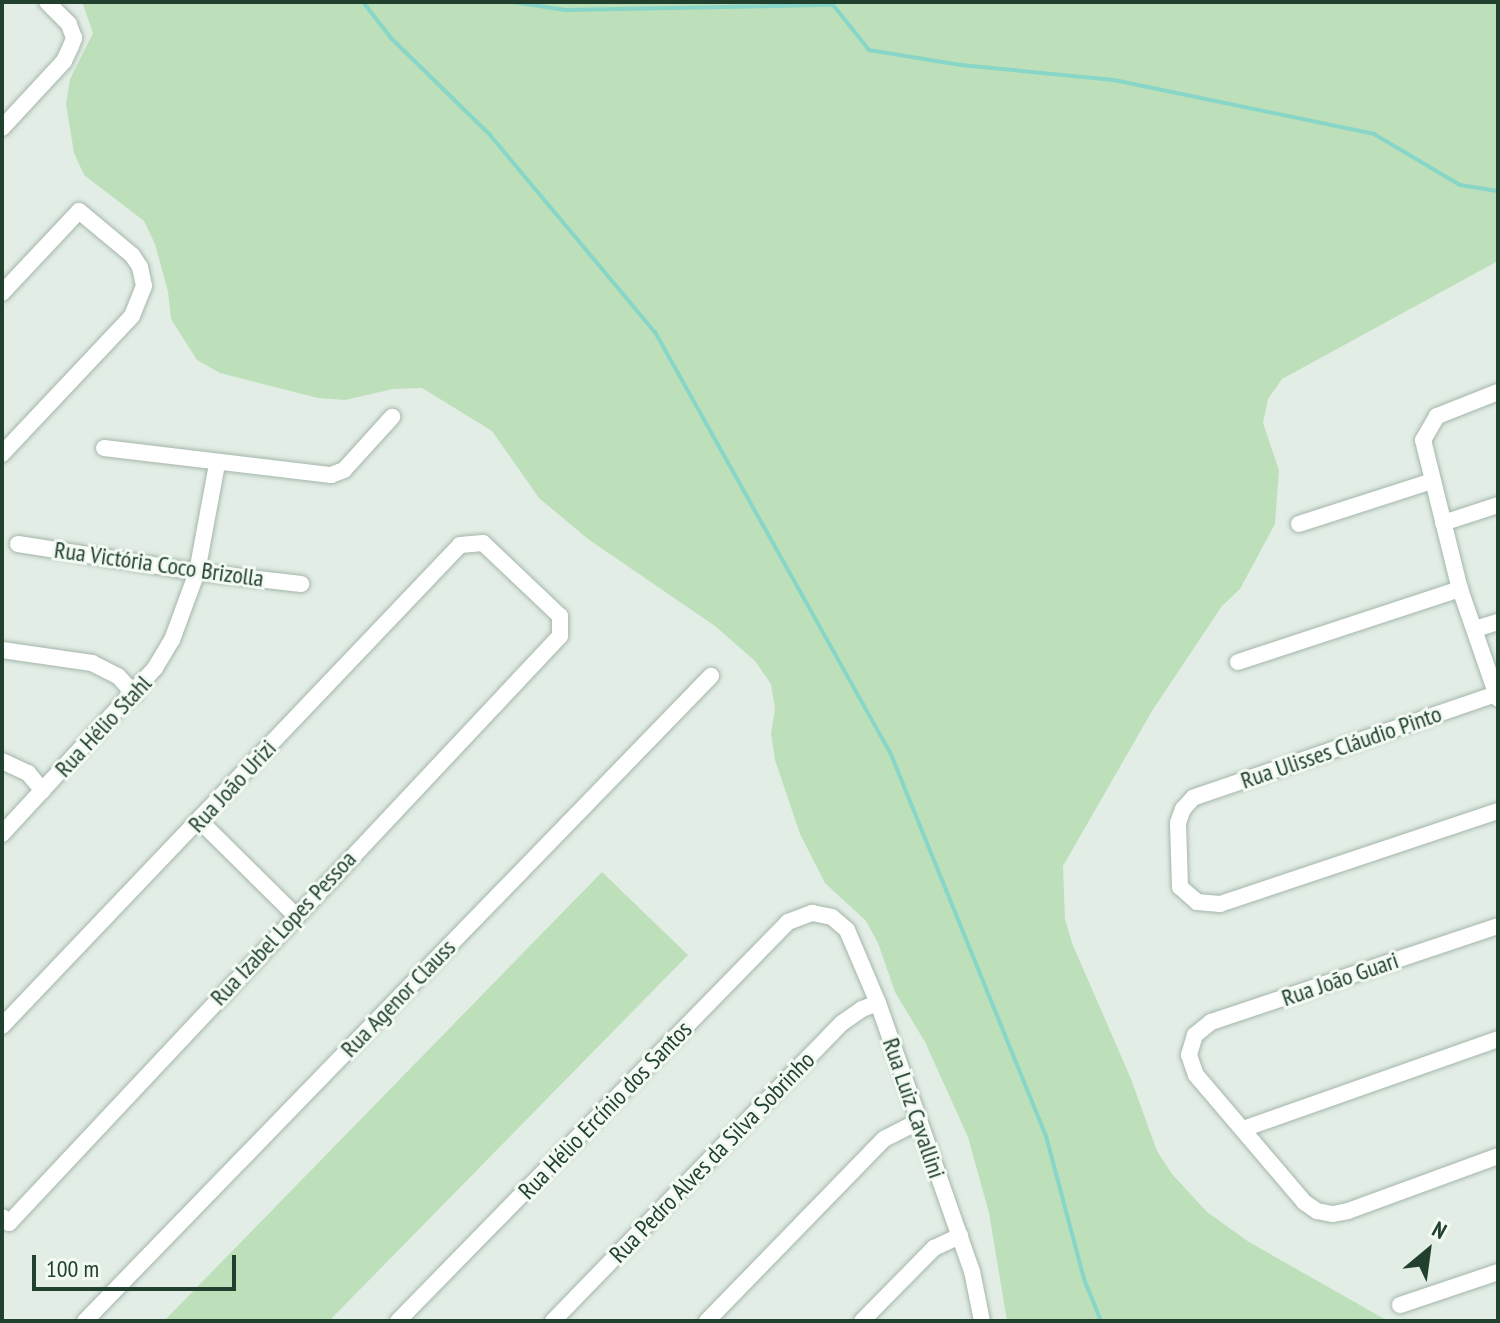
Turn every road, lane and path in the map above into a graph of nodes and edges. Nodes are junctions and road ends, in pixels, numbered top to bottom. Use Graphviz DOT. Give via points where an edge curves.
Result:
graph roads {
  1 [pos="47,2"];
  2 [pos="2,128"];
  3 [pos="2,293"];
  4 [pos="1498,392"];
  5 [pos="392,417"];
  6 [pos="104,448"];
  7 [pos="2,454"];
  8 [pos="217,464"];
  9 [pos="1432,481"];
  10 [pos="1498,505"];
  11 [pos="1443,523"];
  12 [pos="1299,524"];
  13 [pos="18,544"];
  14 [pos="460,545"];
  15 [pos="197,572"];
  16 [pos="301,584"];
  17 [pos="1460,589"];
  18 [pos="1498,622"];
  19 [pos="1475,629"];
  20 [pos="2,650"];
  21 [pos="1238,662"];
  22 [pos="711,676"];
  23 [pos="135,695"];
  24 [pos="1497,696"];
  25 [pos="2,761"];
  26 [pos="43,791"];
  27 [pos="1498,811"];
  28 [pos="199,820"];
  29 [pos="2,834"];
  30 [pos="819,913"];
  31 [pos="295,915"];
  32 [pos="1498,926"];
  33 [pos="878,1003"];
  34 [pos="2,1026"];
  35 [pos="1498,1039"];
  36 [pos="918,1122"];
  37 [pos="1243,1129"];
  38 [pos="1498,1156"];
  39 [pos="6,1220"];
  40 [pos="960,1236"];
  41 [pos="1498,1272"];
  42 [pos="1400,1305"];
  43 [pos="85,1321"];
  44 [pos="398,1321"];
  45 [pos="553,1321"];
  46 [pos="707,1321"];
  47 [pos="862,1321"];
  48 [pos="982,1321"];
  1 -- 2 [label="street" via="65,18 74,38 64,61"];
  3 -- 7 [label="street" via="79,211 132,255 144,286 132,316"];
  4 -- 9 [label="street" via="1449,410 1428,427 1424,454"];
  5 -- 8 [label="street" via="344,470 331,475"];
  6 -- 8 [label="street"];
  8 -- 15 [label="street, Rua Hélio Stahl"];
  9 -- 11 [label="street"];
  9 -- 12 [label="street"];
  10 -- 11 [label="street"];
  11 -- 17 [label="street"];
  13 -- 15 [label="street, Rua Victória Coco Brizolla"];
  14 -- 28 [label="street, Rua João Urizi"];
  14 -- 31 [label="street, Rua Izabel Lopes Pessoa" via="483,543 560,616 560,636"];
  15 -- 16 [label="street, Rua Victória Coco Brizolla"];
  15 -- 23 [label="street, Rua Hélio Stahl" via="172,640"];
  17 -- 19 [label="street"];
  17 -- 21 [label="street"];
  18 -- 19 [label="street"];
  19 -- 24 [label="street"];
  20 -- 23 [label="street" via="92,663 118,676"];
  22 -- 43 [label="street, Rua Agenor Clauss"];
  23 -- 26 [label="street, Rua Hélio Stahl"];
  24 -- 27 [label="street, Rua Ulisses Cláudio Pinto" via="1199,795 1187,803 1178,823 1180,887 1197,902 1220,904"];
  25 -- 26 [label="street" via="28,773"];
  26 -- 29 [label="street, Rua Hélio Stahl"];
  28 -- 31 [label="street"];
  28 -- 34 [label="street, Rua João Urizi"];
  30 -- 33 [label="street, Rua Luiz Cavallini" via="847,930"];
  30 -- 44 [label="street, Rua Hélio Ercínio dos Santos" via="788,922"];
  31 -- 39 [label="street, Rua Izabel Lopes Pessoa"];
  32 -- 37 [label="street, Rua João Guari" via="1211,1022 1190,1045 1191,1066"];
  33 -- 36 [label="street, Rua Luiz Cavallini"];
  33 -- 45 [label="street, Rua Pedro Alves da Silva Sobrinho" via="842,1023"];
  35 -- 37 [label="street"];
  36 -- 40 [label="street, Rua Luiz Cavallini"];
  36 -- 46 [label="street" via="884,1139"];
  37 -- 38 [label="street" via="1304,1202 1325,1213 1348,1211"];
  40 -- 47 [label="street" via="934,1248"];
  40 -- 48 [label="street, Rua Luiz Cavallini"];
  41 -- 42 [label="street"];
}
